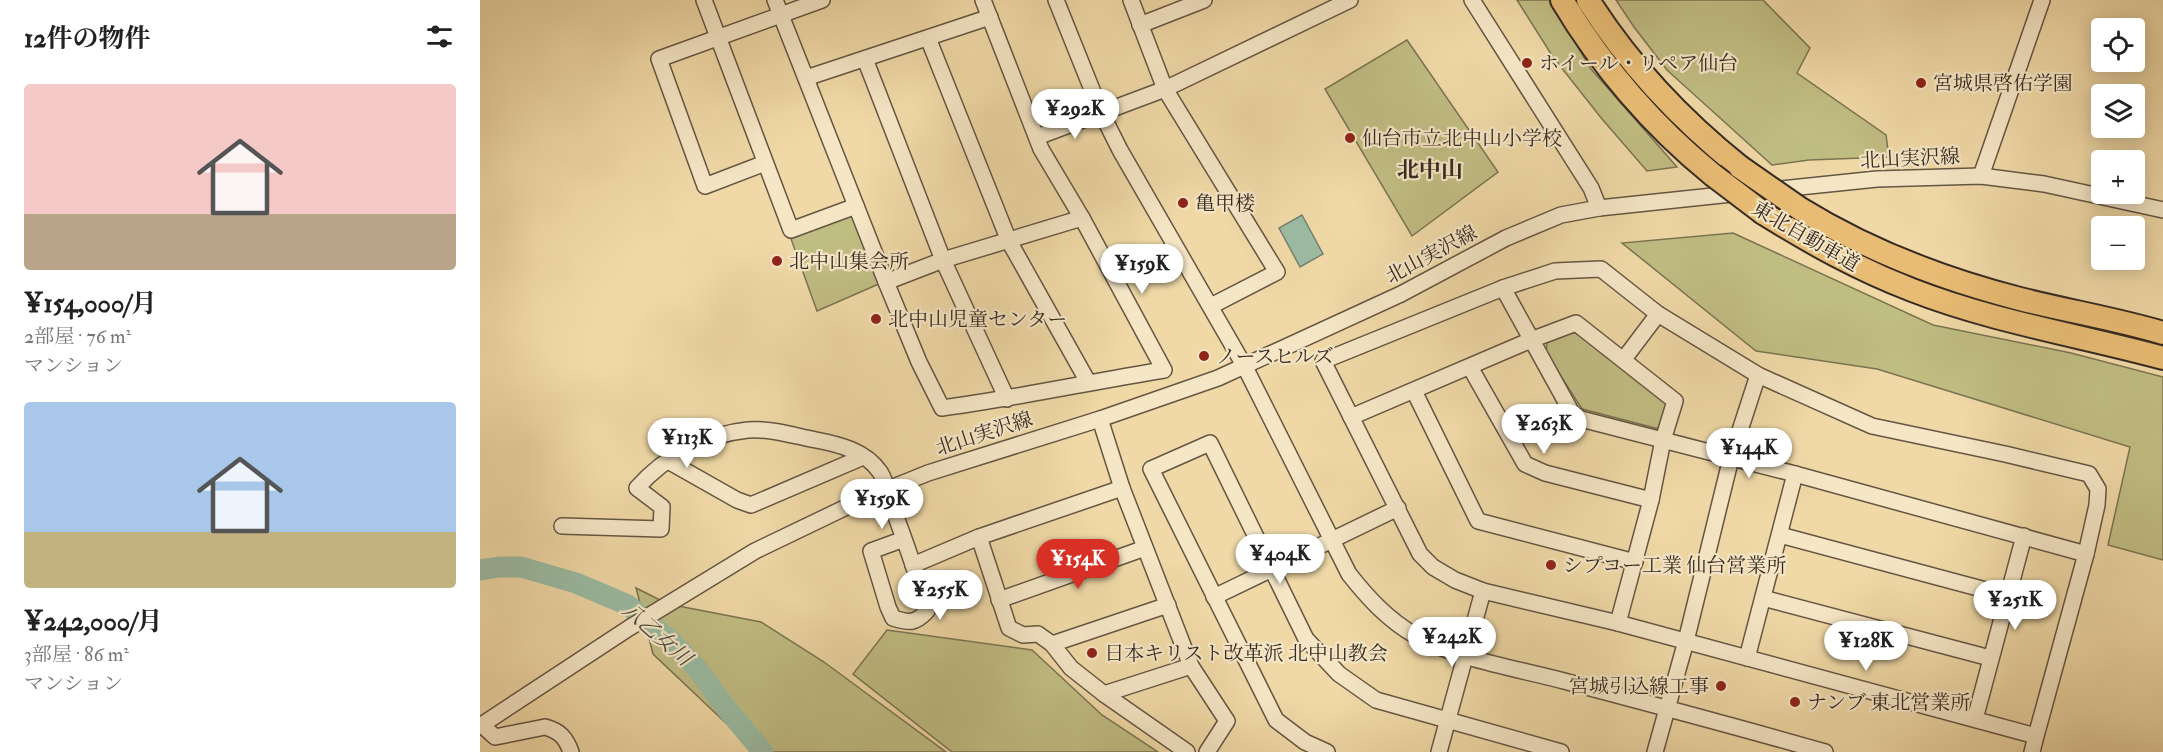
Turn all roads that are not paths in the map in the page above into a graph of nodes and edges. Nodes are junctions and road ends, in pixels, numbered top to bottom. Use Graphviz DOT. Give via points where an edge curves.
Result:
graph roads {
  1 [pos="704,0"];
  2 [pos="775,0"];
  3 [pos="822,0"];
  4 [pos="983,0"];
  5 [pos="1056,0"];
  6 [pos="1131,0"];
  7 [pos="1204,0"];
  8 [pos="1350,0"];
  9 [pos="1472,0"];
  10 [pos="1562,0"];
  11 [pos="1588,0"];
  12 [pos="2042,0"];
  13 [pos="1325,5"];
  14 [pos="781,15"];
  15 [pos="990,17"];
  16 [pos="1140,25"];
  17 [pos="928,38"];
  18 [pos="717,39"];
  19 [pos="865,59"];
  20 [pos="806,78"];
  21 [pos="1165,89"];
  22 [pos="1101,112"];
  23 [pos="1037,137"];
  24 [pos="765,163"];
  25 [pos="1981,176"];
  26 [pos="856,206"];
  27 [pos="1599,208"];
  28 [pos="2163,210"];
  29 [pos="1082,218"];
  30 [pos="1009,241"];
  31 [pos="944,261"];
  32 [pos="886,282"];
  33 [pos="1503,288"];
  34 [pos="1211,306"];
  35 [pos="1658,314"];
  36 [pos="2163,333"];
  37 [pos="1531,340"];
  38 [pos="2163,358"];
  39 [pos="1624,360"];
  40 [pos="1245,367"];
  41 [pos="1470,367"];
  42 [pos="1758,375"];
  43 [pos="1088,382"];
  44 [pos="1414,391"];
  45 [pos="1007,399"];
  46 [pos="1351,417"];
  47 [pos="1100,419"];
  48 [pos="1663,440"];
  49 [pos="862,457"];
  50 [pos="1731,458"];
  51 [pos="668,461"];
  52 [pos="1795,474"];
  53 [pos="1122,488"];
  54 [pos="886,489"];
  55 [pos="1651,500"];
  56 [pos="1398,508"];
  57 [pos="562,526"];
  58 [pos="1780,535"];
  59 [pos="2024,536"];
  60 [pos="979,537"];
  61 [pos="904,539"];
  62 [pos="1332,541"];
  63 [pos="1145,548"];
  64 [pos="2086,554"];
  65 [pos="1635,561"];
  66 [pos="913,565"];
  67 [pos="1272,570"];
  68 [pos="1483,591"];
  69 [pos="2008,596"];
  70 [pos="1214,597"];
  71 [pos="1764,598"];
  72 [pos="999,600"];
  73 [pos="1168,604"];
  74 [pos="1618,623"];
  75 [pos="1686,641"];
  76 [pos="1052,644"];
  77 [pos="1465,656"];
  78 [pos="1746,658"];
  79 [pos="1990,658"];
  80 [pos="1191,666"];
  81 [pos="1104,694"];
  82 [pos="1667,707"];
  83 [pos="1975,718"];
  84 [pos="1448,721"];
  85 [pos="481,726"];
  86 [pos="2036,736"];
  87 [pos="571,752"];
  88 [pos="1187,752"];
  89 [pos="1207,752"];
  90 [pos="1327,752"];
  91 [pos="1439,752"];
  92 [pos="1561,752"];
  93 [pos="1655,752"];
  94 [pos="1825,752"];
  95 [pos="2032,752"];
  1 -- 18 [label="street"];
  2 -- 14 [label="street"];
  3 -- 14 [label="street"];
  4 -- 15 [label="street"];
  5 -- 22 [label="street"];
  6 -- 16 [label="street"];
  7 -- 16 [label="street"];
  8 -- 13 [label="street"];
  9 -- 27 [label="street" via="1591,188"];
  10 -- 38 [label="highway, 東北自動車道, bridge" via="1628,93 1662,129 1763,213 1827,253 1914,291"];
  11 -- 36 [label="highway, 東北自動車道, bridge" via="1631,63 1688,123 1740,167 1829,226 1933,272 2019,299"];
  12 -- 25 [label="street"];
  13 -- 21 [label="street"];
  14 -- 18 [label="street"];
  14 -- 20 [label="street"];
  15 -- 17 [label="street"];
  15 -- 23 [label="street"];
  16 -- 21 [label="street"];
  17 -- 19 [label="street"];
  17 -- 30 [label="street"];
  18 -- 24 [label="street"];
  18 -- 24 [label="street" via="659,59 705,186"];
  19 -- 20 [label="street"];
  19 -- 31 [label="street"];
  20 -- 26 [label="street"];
  21 -- 22 [label="street"];
  21 -- 34 [label="street" via="1277,272"];
  22 -- 23 [label="street"];
  22 -- 34 [label="street"];
  23 -- 29 [label="street"];
  24 -- 26 [label="street" via="791,230"];
  25 -- 27 [label="street, 北山実沢線" via="1877,179"];
  25 -- 28 [label="street, 北山実沢線" via="2044,184"];
  26 -- 32 [label="street"];
  27 -- 40 [label="street, 北山実沢線" via="1533,225 1401,294"];
  29 -- 30 [label="street"];
  29 -- 43 [label="street" via="1164,370"];
  30 -- 31 [label="street"];
  30 -- 43 [label="street"];
  31 -- 32 [label="street"];
  31 -- 45 [label="street"];
  32 -- 45 [label="street" via="942,408"];
  33 -- 35 [label="street" via="1555,271 1601,269"];
  33 -- 37 [label="street"];
  33 -- 46 [label="street" via="1323,361"];
  34 -- 40 [label="street"];
  35 -- 39 [label="street"];
  35 -- 42 [label="street"];
  37 -- 39 [label="street" via="1576,323"];
  37 -- 41 [label="street"];
  37 -- 48 [label="street" via="1572,413 1581,419"];
  39 -- 48 [label="street" via="1675,401"];
  40 -- 47 [label="street, 北山実沢線"];
  40 -- 62 [label="street"];
  41 -- 44 [label="street"];
  41 -- 55 [label="street" via="1525,464 1545,473"];
  42 -- 50 [label="street"];
  42 -- 64 [label="street" via="1872,426 2089,474 2098,489"];
  43 -- 45 [label="street"];
  44 -- 46 [label="street"];
  44 -- 65 [label="street" via="1478,521"];
  46 -- 56 [label="street"];
  47 -- 53 [label="street"];
  47 -- 54 [label="street, 北山実沢線"];
  48 -- 50 [label="street"];
  48 -- 55 [label="street"];
  49 -- 51 [label="street" via="836,444 750,430 718,435"];
  49 -- 51 [label="street" via="751,504"];
  49 -- 54 [label="street" via="881,472"];
  50 -- 52 [label="street"];
  50 -- 75 [label="street"];
  51 -- 57 [label="street" via="653,470 637,488 662,507 661,529"];
  52 -- 58 [label="street"];
  52 -- 59 [label="street"];
  53 -- 60 [label="street"];
  53 -- 63 [label="street"];
  54 -- 61 [label="street"];
  54 -- 85 [label="street, 北山実沢線" via="755,551"];
  55 -- 65 [label="street"];
  56 -- 62 [label="street"];
  56 -- 68 [label="street" via="1420,554 1433,567"];
  58 -- 69 [label="street"];
  58 -- 71 [label="street"];
  59 -- 64 [label="street"];
  59 -- 69 [label="street"];
  60 -- 66 [label="street"];
  60 -- 72 [label="street"];
  61 -- 66 [label="street"];
  61 -- 66 [label="street" via="871,552 893,618 907,622 919,620 927,611"];
  62 -- 67 [label="street"];
  62 -- 77 [label="street" via="1349,574 1389,618 1417,637"];
  63 -- 72 [label="street"];
  63 -- 73 [label="street"];
  64 -- 86 [label="street"];
  65 -- 74 [label="street"];
  67 -- 70 [label="street"];
  67 -- 70 [label="street" via="1210,443 1151,469"];
  67 -- 84 [label="street" via="1306,639 1339,675 1376,700"];
  68 -- 74 [label="street"];
  68 -- 77 [label="street"];
  69 -- 79 [label="street"];
  70 -- 90 [label="street" via="1276,720 1305,742"];
  71 -- 78 [label="street"];
  71 -- 79 [label="street"];
  72 -- 76 [label="street" via="1009,628 1023,635 1038,634"];
  73 -- 76 [label="street"];
  73 -- 80 [label="street"];
  74 -- 75 [label="street"];
  75 -- 78 [label="street"];
  75 -- 82 [label="street"];
  76 -- 81 [label="street" via="1071,668"];
  77 -- 82 [label="street"];
  77 -- 84 [label="street"];
  78 -- 83 [label="street"];
  79 -- 83 [label="street"];
  80 -- 81 [label="street"];
  80 -- 89 [label="street" via="1227,721"];
  81 -- 88 [label="street"];
  82 -- 93 [label="street"];
  82 -- 94 [label="street"];
  83 -- 86 [label="street"];
  84 -- 91 [label="street"];
  84 -- 92 [label="street"];
  85 -- 87 [label="street" via="495,737 545,727 553,729 566,739"];
  86 -- 95 [label="street"];
}
